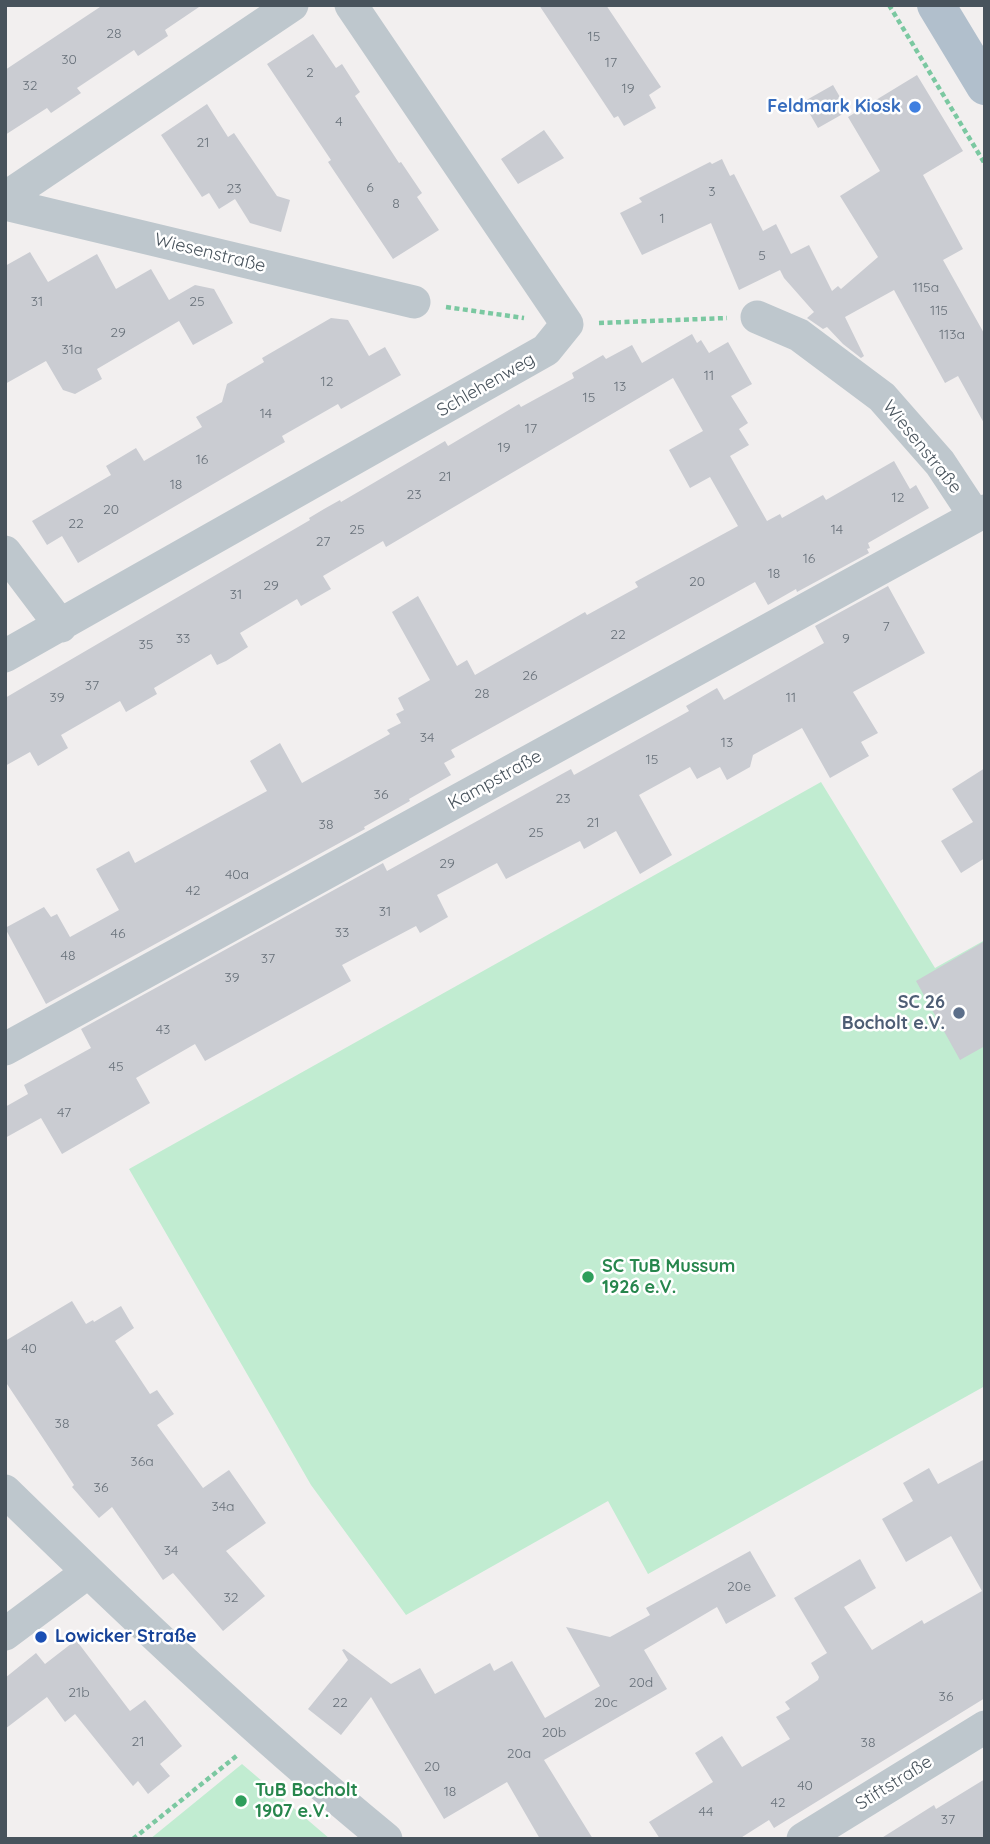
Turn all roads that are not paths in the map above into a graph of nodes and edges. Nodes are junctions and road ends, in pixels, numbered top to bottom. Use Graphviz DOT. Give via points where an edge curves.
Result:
graph roads {
  1 [pos="292,5"];
  2 [pos="351,5"];
  3 [pos="936,5"];
  4 [pos="985,86"];
  5 [pos="5,198"];
  6 [pos="5,204"];
  7 [pos="414,302"];
  8 [pos="757,317"];
  9 [pos="980,514"];
  10 [pos="5,552"];
  11 [pos="61,626"];
  12 [pos="5,656"];
  13 [pos="5,1049"];
  14 [pos="5,1491"];
  15 [pos="88,1572"];
  16 [pos="5,1634"];
  17 [pos="985,1727"];
  18 [pos="386,1839"];
  19 [pos="803,1839"];
  1 -- 5 [label="street"];
  2 -- 11 [label="street, Schlehenweg" via="567,324 546,350"];
  3 -- 4 [label="main road"];
  6 -- 7 [label="street, Wiesenstraße"];
  8 -- 9 [label="street, Wiesenstraße" via="799,335 882,397"];
  9 -- 13 [label="street, Kampstraße"];
  10 -- 11 [label="street"];
  11 -- 12 [label="street, Schlehenweg"];
  14 -- 15 [label="street"];
  15 -- 16 [label="street"];
  15 -- 18 [label="street" via="263,1735"];
  17 -- 19 [label="street, Stiftstraße"];
}
